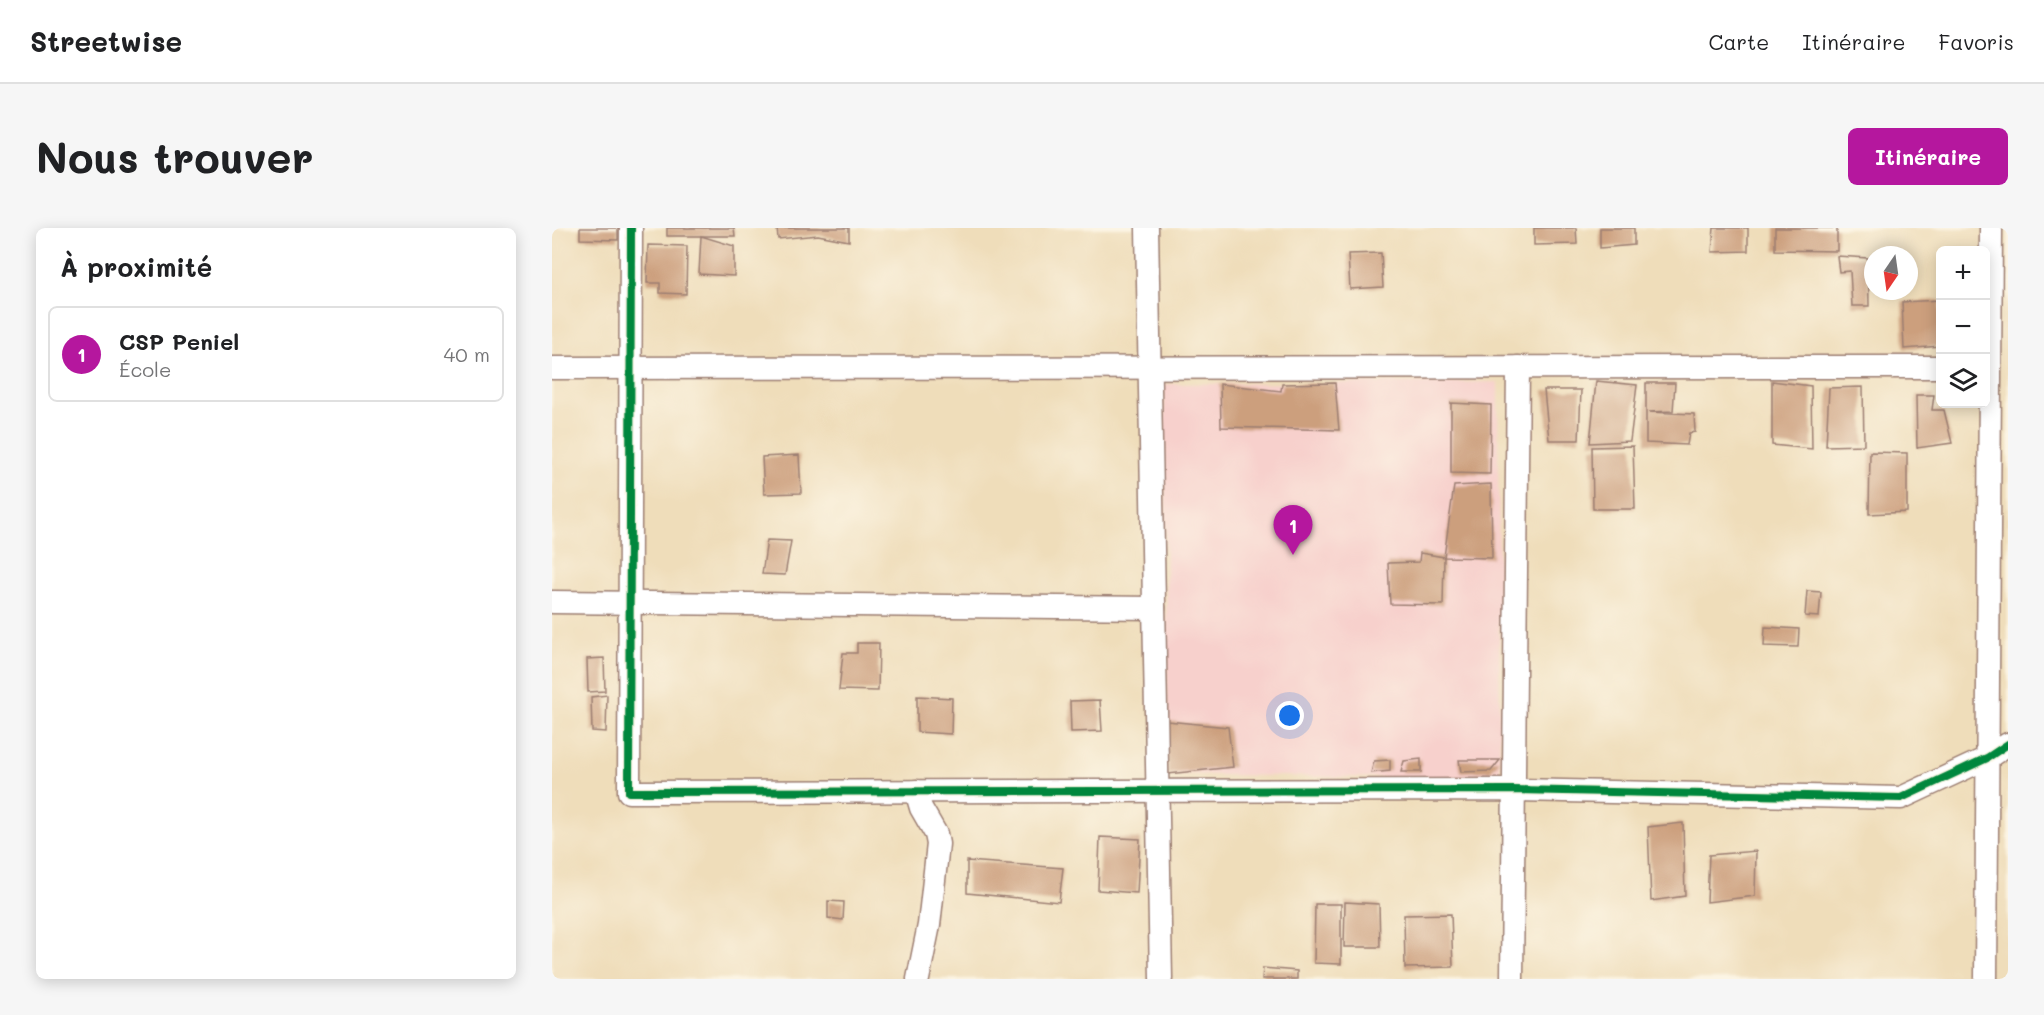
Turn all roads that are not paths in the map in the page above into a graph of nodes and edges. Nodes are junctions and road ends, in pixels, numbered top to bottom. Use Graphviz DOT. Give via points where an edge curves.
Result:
graph roads {
  1 [pos="632,228"];
  2 [pos="1148,228"];
  3 [pos="1991,228"];
  4 [pos="1518,367"];
  5 [pos="1936,367"];
  6 [pos="1994,367"];
  7 [pos="552,368"];
  8 [pos="631,368"];
  9 [pos="1150,368"];
  10 [pos="552,602"];
  11 [pos="630,603"];
  12 [pos="1154,608"];
  13 [pos="2008,744"];
  14 [pos="1987,758"];
  15 [pos="1157,790"];
  16 [pos="1514,790"];
  17 [pos="916,791"];
  18 [pos="918,979"];
  19 [pos="1161,979"];
  20 [pos="1512,979"];
  21 [pos="1986,979"];
  1 -- 8 [label="street"];
  2 -- 9 [label="street"];
  3 -- 6 [label="street"];
  4 -- 5 [label="street"];
  4 -- 9 [label="street"];
  4 -- 16 [label="street"];
  6 -- 14 [label="street"];
  7 -- 8 [label="street"];
  8 -- 9 [label="street"];
  8 -- 11 [label="street"];
  9 -- 12 [label="street"];
  10 -- 11 [label="street"];
  11 -- 12 [label="street"];
  11 -- 17 [label="street" via="629,792"];
  12 -- 15 [label="street"];
  13 -- 14 [label="street"];
  14 -- 16 [label="street" via="1901,798"];
  14 -- 21 [label="street"];
  15 -- 16 [label="street"];
  15 -- 17 [label="street"];
  15 -- 19 [label="street"];
  16 -- 20 [label="street"];
  17 -- 18 [label="street" via="938,844"];
}
